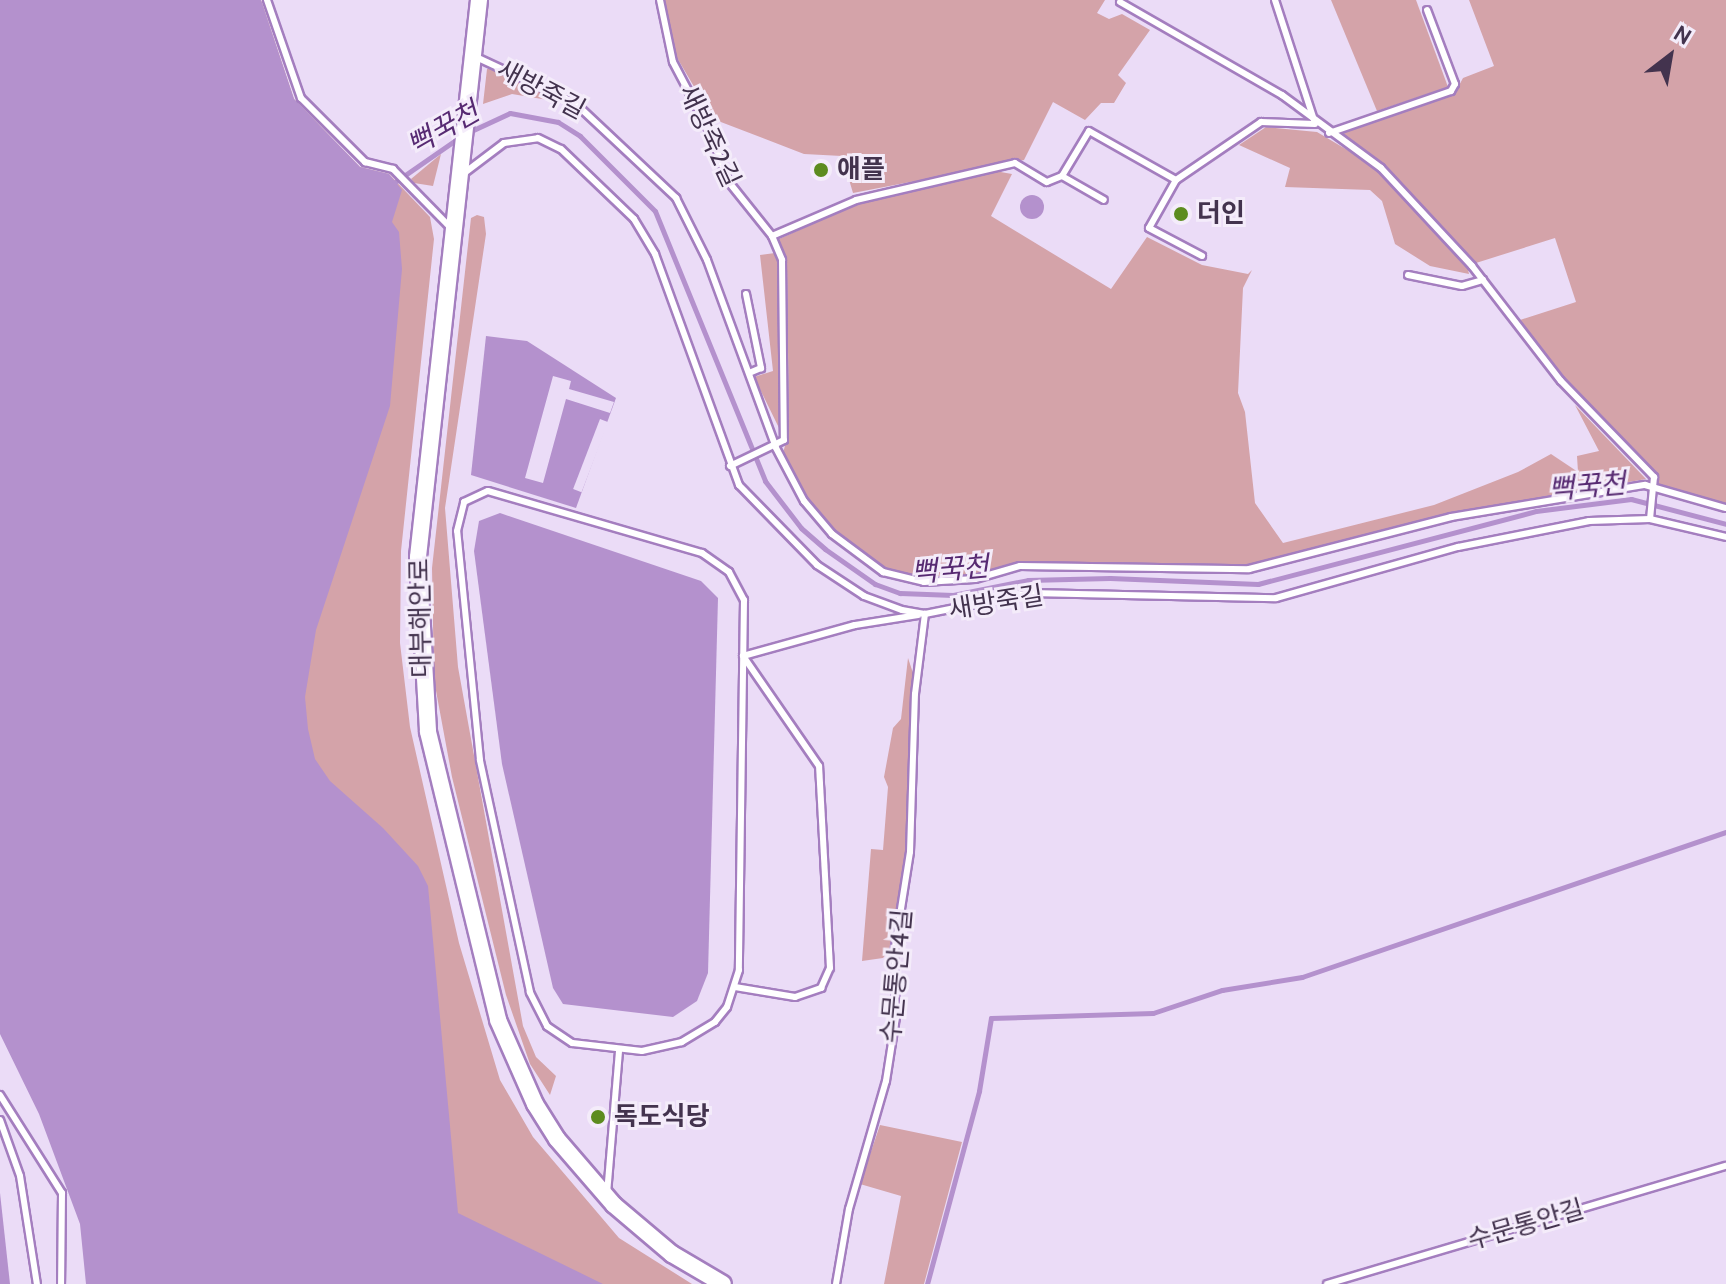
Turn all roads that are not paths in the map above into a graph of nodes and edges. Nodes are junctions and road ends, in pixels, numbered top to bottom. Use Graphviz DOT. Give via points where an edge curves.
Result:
graph roads {
  1 [pos="267,0"];
  2 [pos="479,0"];
  3 [pos="660,0"];
  4 [pos="1275,0"];
  5 [pos="1120,2"];
  6 [pos="1427,10"];
  7 [pos="473,56"];
  8 [pos="1315,124"];
  9 [pos="1329,133"];
  10 [pos="461,169"];
  11 [pos="1062,176"];
  12 [pos="1176,180"];
  13 [pos="1104,200"];
  14 [pos="455,232"];
  15 [pos="772,236"];
  16 [pos="1202,256"];
  17 [pos="1408,275"];
  18 [pos="1483,280"];
  19 [pos="746,294"];
  20 [pos="749,373"];
  21 [pos="774,449"];
  22 [pos="730,466"];
  23 [pos="1653,489"];
  24 [pos="1726,508"];
  25 [pos="1650,519"];
  26 [pos="1726,537"];
  27 [pos="925,614"];
  28 [pos="743,656"];
  29 [pos="735,987"];
  30 [pos="619,1050"];
  31 [pos="0,1095"];
  32 [pos="0,1120"];
  33 [pos="1726,1166"];
  34 [pos="607,1198"];
  35 [pos="37,1284"];
  36 [pos="61,1284"];
  37 [pos="723,1284"];
  38 [pos="836,1284"];
  39 [pos="1327,1284"];
  1 -- 14 [label="lane" via="301,98 365,162 393,169"];
  2 -- 7 [label="street, 대부해안로"];
  3 -- 15 [label="lane, 새방죽2길" via="673,62 712,136 728,181"];
  4 -- 8 [label="lane"];
  5 -- 8 [label="lane" via="1282,95"];
  6 -- 9 [label="lane" via="1455,84 1451,91"];
  7 -- 10 [label="street, 대부해안로"];
  7 -- 20 [label="lane, 새방죽길" via="575,103 676,198 707,260"];
  8 -- 9 [label="lane"];
  8 -- 12 [label="lane" via="1261,122"];
  9 -- 18 [label="lane" via="1381,168"];
  10 -- 14 [label="street, 대부해안로"];
  10 -- 22 [label="lane, 새방죽길" via="504,143 538,138 561,149 634,219 655,254"];
  11 -- 12 [label="lane" via="1089,131"];
  11 -- 13 [label="lane"];
  11 -- 15 [label="lane" via="1047,182 1015,163 856,200"];
  12 -- 16 [label="lane" via="1149,228"];
  14 -- 34 [label="street, 대부해안로" via="418,557 428,732 498,1020 535,1104"];
  15 -- 21 [label="lane, 새방죽2길" via="784,270 786,432"];
  17 -- 18 [label="lane" via="1462,286"];
  18 -- 23 [label="lane" via="1561,381 1654,477"];
  19 -- 20 [label="lane" via="761,368"];
  20 -- 21 [label="lane, 새방죽길"];
  21 -- 22 [label="lane"];
  21 -- 23 [label="lane, 새방죽길" via="804,501 832,534 883,572 924,582 975,579 1020,566 1249,569 1465,514 1582,492"];
  22 -- 27 [label="lane, 새방죽길" via="746,494 817,565 864,596"];
  23 -- 24 [label="lane, 새방죽길"];
  23 -- 25 [label="lane"];
  25 -- 26 [label="lane, 새방죽길"];
  25 -- 27 [label="lane, 새방죽길" via="1589,521 1458,547 1276,598 1030,593"];
  27 -- 28 [label="lane" via="855,625"];
  27 -- 38 [label="lane, 수문통안4길" via="915,694 910,852 894,953 896,1017 886,1081 849,1209"];
  28 -- 29 [label="lane, 대부해안로"];
  28 -- 29 [label="lane" via="819,766 830,968 821,988 795,997"];
  28 -- 30 [label="lane, 대부해안로" via="744,600 738,586 702,553 501,491 476,494 464,502 457,531 478,746 524,971 537,1012 554,1032 572,1043"];
  29 -- 30 [label="lane, 대부해안로" via="727,1007 700,1034 663,1047"];
  30 -- 34 [label="lane"];
  31 -- 36 [label="lane" via="62,1193"];
  32 -- 35 [label="lane" via="23,1189"];
  33 -- 39 [label="lane, 수문통안길"];
  34 -- 37 [label="street, 대부해안로" via="672,1254"];
}
